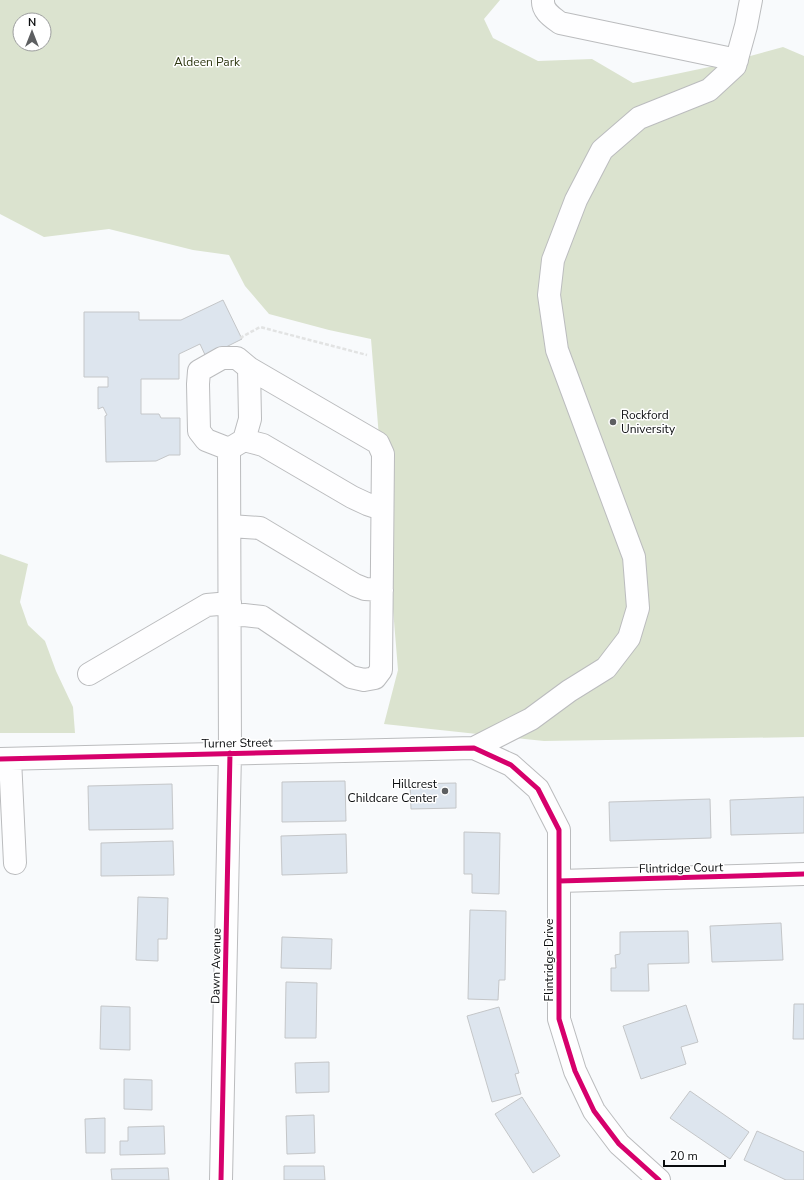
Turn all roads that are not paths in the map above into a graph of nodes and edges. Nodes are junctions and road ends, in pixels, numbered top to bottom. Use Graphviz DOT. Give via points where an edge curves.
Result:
graph roads {
  1 [pos="543,0"];
  2 [pos="751,0"];
  3 [pos="737,60"];
  4 [pos="249,368"];
  5 [pos="237,444"];
  6 [pos="382,509"];
  7 [pos="230,526"];
  8 [pos="382,590"];
  9 [pos="230,610"];
  10 [pos="89,674"];
  11 [pos="474,748"];
  12 [pos="230,753"];
  13 [pos="5,759"];
  14 [pos="15,863"];
  15 [pos="804,874"];
  16 [pos="559,881"];
  17 [pos="653,1178"];
  18 [pos="221,1180"];
  1 -- 3 [label="street" via="546,12 560,23"];
  2 -- 3 [label="street"];
  3 -- 11 [label="street" via="735,66 709,90 639,118 602,150 576,200 553,260 549,295 557,350 634,558 638,608 630,638 606,668 531,719"];
  4 -- 5 [label="street, Dawn Avenue" via="250,419"];
  4 -- 5 [label="street" via="237,358 222,358 199,371 199,431 206,440"];
  4 -- 6 [label="street" via="378,443 383,454"];
  5 -- 6 [label="street" via="263,445 352,497"];
  5 -- 7 [label="street, Dawn Avenue"];
  6 -- 8 [label="street"];
  7 -- 8 [label="street" via="260,528 355,585 365,589"];
  7 -- 9 [label="street, Dawn Avenue"];
  8 -- 9 [label="street" via="381,670 375,678 364,680 351,677 262,617"];
  9 -- 10 [label="street" via="207,605"];
  9 -- 12 [label="street, Dawn Avenue"];
  11 -- 12 [label="street, Turner Street"];
  11 -- 16 [label="street, Flintridge Drive" via="511,765 538,788 559,830"];
  12 -- 13 [label="street, Turner Street"];
  12 -- 18 [label="street, Dawn Avenue"];
  13 -- 14 [label="street"];
  15 -- 16 [label="street, Flintridge Court"];
  16 -- 17 [label="street, Flintridge Drive" via="559,1019 575,1071 598,1117 619,1144"];
}
